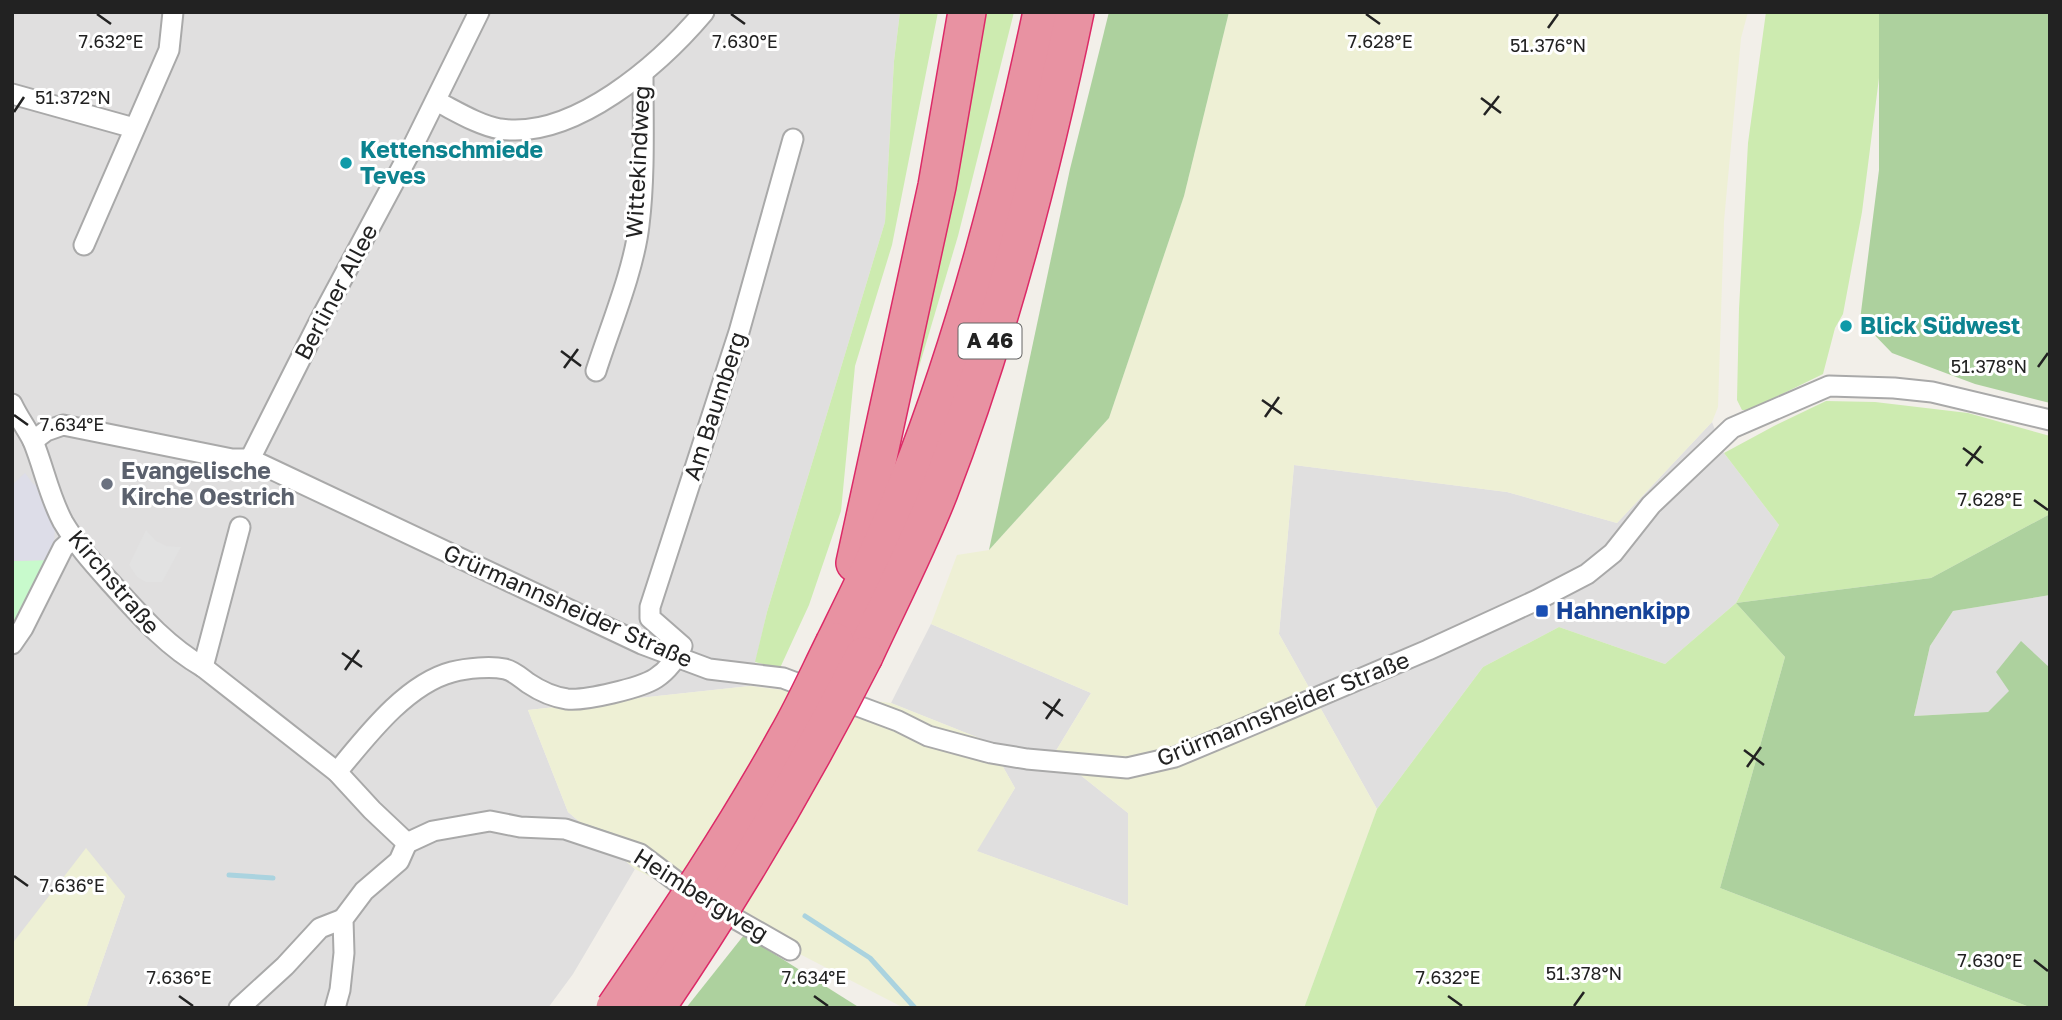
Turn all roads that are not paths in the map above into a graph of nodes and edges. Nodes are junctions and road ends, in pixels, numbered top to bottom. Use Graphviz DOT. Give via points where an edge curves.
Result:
graph roads {
  1 [pos="173,12"];
  2 [pos="479,12"];
  3 [pos="704,12"];
  4 [pos="967,12"];
  5 [pos="1042,12"];
  6 [pos="1075,12"];
  7 [pos="643,74"];
  8 [pos="12,94"];
  9 [pos="436,101"];
  10 [pos="134,128"];
  11 [pos="793,139"];
  12 [pos="84,245"];
  13 [pos="596,371"];
  14 [pos="12,404"];
  15 [pos="2050,420"];
  16 [pos="17,427"];
  17 [pos="33,441"];
  18 [pos="250,459"];
  19 [pos="240,527"];
  20 [pos="74,538"];
  21 [pos="12,644"];
  22 [pos="850,649"];
  23 [pos="677,658"];
  24 [pos="203,667"];
  25 [pos="337,772"];
  26 [pos="407,843"];
  27 [pos="343,919"];
  28 [pos="790,950"];
  29 [pos="239,1008"];
  30 [pos="335,1008"];
  31 [pos="615,1008"];
  32 [pos="656,1008"];
  1 -- 10 [label="street" via="169,50"];
  2 -- 9 [label="street, Berliner Allee"];
  3 -- 7 [label="street, Wittekindweg"];
  4 -- 22 [label="highway" via="937,186 866,520"];
  5 -- 22 [label="highway, A 46" via="985,254 950,369 876,558"];
  6 -- 22 [label="highway, A 46" via="1020,243 980,376 938,494"];
  7 -- 9 [label="street, Wittekindweg" via="585,110 538,128 499,129"];
  7 -- 13 [label="street, Wittekindweg" via="639,227"];
  8 -- 10 [label="street"];
  9 -- 18 [label="street, Berliner Allee"];
  10 -- 12 [label="street"];
  11 -- 23 [label="street, Am Baumberg" via="736,344 650,607 650,618 682,646"];
  14 -- 16 [label="street, Kirchstraße"];
  15 -- 23 [label="street, Grürmannsheider Straße" via="1932,392 1829,386 1732,428 1651,505 1613,553 1587,574 1428,650 1235,732 1175,757 1127,768 990,753 928,736 783,678 709,669"];
  16 -- 17 [label="street, Kirchstraße"];
  17 -- 18 [label="street, Grürmannsheider Straße" via="63,425"];
  17 -- 20 [label="street, Kirchstraße" via="48,489"];
  18 -- 23 [label="street, Grürmannsheider Straße"];
  19 -- 24 [label="street"];
  20 -- 21 [label="street" via="63,548"];
  20 -- 24 [label="street, Kirchstraße" via="160,637"];
  22 -- 31 [label="highway, A 46, bridge" via="788,736"];
  22 -- 32 [label="highway, A 46, bridge" via="816,750"];
  23 -- 25 [label="street" via="655,679 588,698 568,699 543,692 506,669 452,671 405,697"];
  24 -- 25 [label="street, Kirchstraße"];
  25 -- 26 [label="street, Kirchstraße"];
  26 -- 27 [label="street" via="399,861 364,891"];
  26 -- 28 [label="street, Heimbergweg" via="433,831 490,821 565,829 640,854 697,897"];
  27 -- 29 [label="street" via="320,928"];
  27 -- 30 [label="street" via="344,953"];
}
